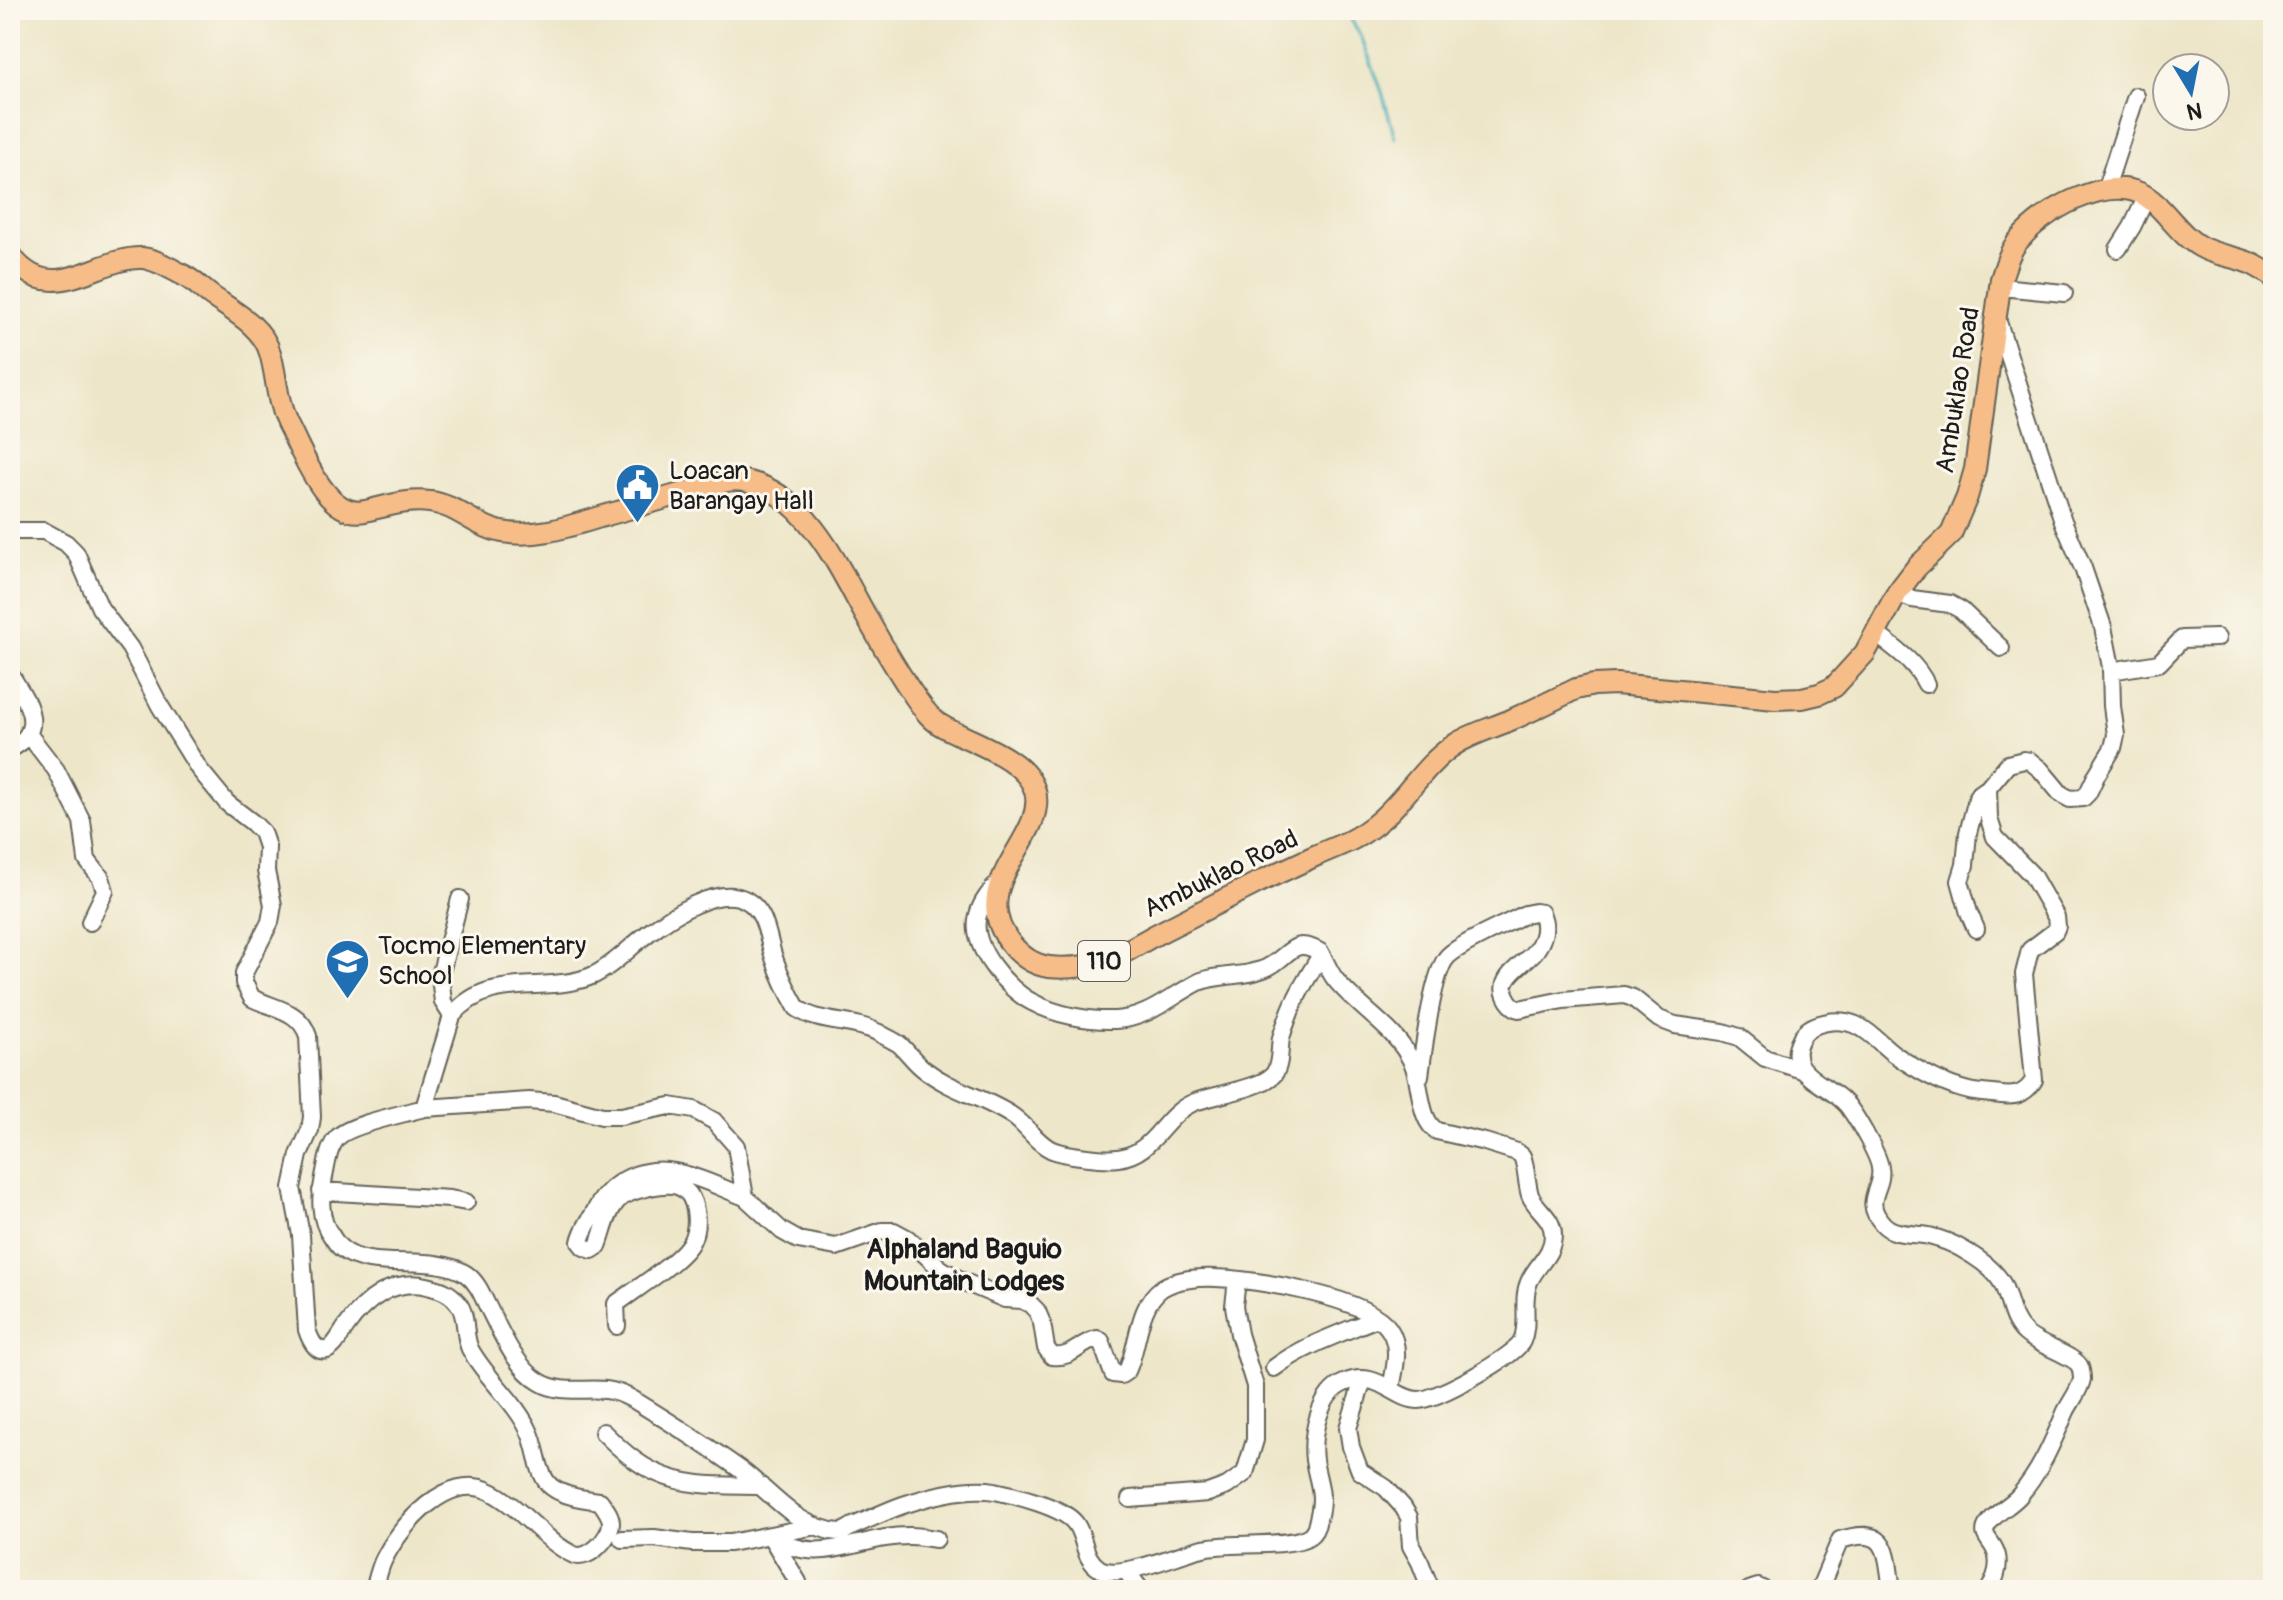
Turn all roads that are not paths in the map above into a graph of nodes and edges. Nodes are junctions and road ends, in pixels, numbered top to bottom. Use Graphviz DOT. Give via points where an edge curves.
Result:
graph roads {
  1 [pos="2136,96"];
  2 [pos="2105,191"];
  3 [pos="2146,198"];
  4 [pos="2118,249"];
  5 [pos="10,253"];
  6 [pos="2273,277"];
  7 [pos="2000,287"];
  8 [pos="2064,293"];
  9 [pos="1997,318"];
  10 [pos="10,531"];
  11 [pos="1897,593"];
  12 [pos="1875,633"];
  13 [pos="2217,638"];
  14 [pos="2001,648"];
  15 [pos="2111,671"];
  16 [pos="10,674"];
  17 [pos="1926,684"];
  18 [pos="29,735"];
  19 [pos="10,749"];
  20 [pos="1988,788"];
  21 [pos="1002,879"];
  22 [pos="460,899"];
  23 [pos="90,922"];
  24 [pos="1976,929"];
  25 [pos="1320,952"];
  26 [pos="1310,974"];
  27 [pos="1335,979"];
  28 [pos="452,1016"];
  29 [pos="1802,1070"];
  30 [pos="1419,1079"];
  31 [pos="424,1108"];
  32 [pos="321,1191"];
  33 [pos="745,1197"];
  34 [pos="466,1202"];
  35 [pos="1237,1280"];
  36 [pos="1377,1318"];
  37 [pos="617,1326"];
  38 [pos="1274,1368"];
  39 [pos="1363,1380"];
  40 [pos="1391,1388"];
  41 [pos="603,1432"];
  42 [pos="761,1486"];
  43 [pos="1130,1499"];
  44 [pos="816,1526"];
  45 [pos="770,1536"];
  46 [pos="622,1539"];
  47 [pos="936,1539"];
  48 [pos="1126,1571"];
  49 [pos="374,1590"];
  50 [pos="798,1590"];
  51 [pos="1141,1590"];
  52 [pos="1431,1590"];
  53 [pos="1749,1590"];
  54 [pos="1764,1590"];
  55 [pos="1819,1590"];
  56 [pos="1892,1590"];
  57 [pos="1989,1590"];
  1 -- 2 [label="street"];
  2 -- 3 [label="main road, Ambuklao Road / 110" via="2129,191"];
  2 -- 7 [label="main road, Ambuklao Road / 110" via="2055,209 2020,239 2009,254"];
  3 -- 4 [label="street"];
  3 -- 6 [label="main road" via="2204,249 2253,264"];
  5 -- 21 [label="main road, Ambuklao Road / 110" via="33,276 47,280 142,258 181,274 237,314 269,348 278,400 316,479 337,506 349,512 401,501 429,502 502,532 545,533 731,480 767,488 830,549 933,720 1020,768 1031,782 1036,794 1032,820"];
  7 -- 8 [label="street"];
  7 -- 9 [label="main road, Ambuklao Road / 110"];
  9 -- 11 [label="main road, Ambuklao Road / 110" via="1967,497 1951,534"];
  9 -- 15 [label="street" via="2063,521 2094,597"];
  10 -- 49 [label="street" via="44,531 76,553 100,608 130,648 199,769 227,803 262,832 272,914 243,979 252,998 294,1016 308,1036 312,1117 292,1188 301,1235 307,1330 313,1343 329,1349 352,1318 388,1289 402,1284 444,1289 464,1313 470,1349 517,1408 543,1477 574,1497 600,1501 610,1516 608,1536 580,1556 491,1492 459,1489 440,1495 402,1529 382,1562"];
  11 -- 12 [label="main road, Ambuklao Road / 110"];
  11 -- 14 [label="street" via="1950,604"];
  12 -- 17 [label="street" via="1905,656"];
  12 -- 21 [label="main road, Ambuklao Road / 110" via="1865,653 1834,687 1802,698 1616,684 1576,689 1454,745 1354,840 1106,960 1072,967 1032,963 1000,923 996,906"];
  13 -- 15 [label="street" via="2182,639 2159,663"];
  15 -- 20 [label="street" via="2115,742 2083,798 2061,794 2041,770 2024,760 2008,764"];
  16 -- 18 [label="street" via="28,705"];
  18 -- 19 [label="street"];
  18 -- 23 [label="street" via="56,770 82,821 87,860 101,878 105,891"];
  20 -- 24 [label="street" via="1978,795 1960,881"];
  20 -- 29 [label="street" via="1989,825 1995,837 2032,875 2056,917 2055,931 2030,950 2024,974 2033,1083 2021,1095 2010,1097 1970,1092 1924,1074 1856,1025 1838,1022 1810,1028 1802,1037 1797,1052"];
  21 -- 25 [label="street" via="985,897 976,918 980,942 1013,991 1059,1013 1131,1017 1200,981 1269,967 1296,946"];
  22 -- 28 [label="street" via="440,976 443,1002"];
  25 -- 26 [label="street"];
  25 -- 27 [label="street"];
  26 -- 27 [label="street"];
  26 -- 28 [label="street" via="1289,1015 1277,1070 1267,1081 1193,1103 1168,1120 1153,1142 1118,1158 1052,1150 1013,1116 946,1085 898,1043 857,1024 803,1013 790,996 759,910 744,898 709,898 681,912 595,974 571,982 496,989 474,996"];
  27 -- 30 [label="street" via="1404,1046"];
  28 -- 31 [label="street"];
  29 -- 30 [label="street" via="1765,1058 1739,1037 1659,1019 1624,995 1514,1007 1504,985 1542,938 1544,920 1535,912 1458,949 1443,963"];
  29 -- 57 [label="street" via="1849,1107 1873,1149 1881,1176 1873,1202 1882,1223 1891,1230 1946,1240 1972,1255 2002,1281 2014,1320 2026,1335 2080,1364 2082,1378 2046,1455 2018,1497 1985,1528 1997,1565"];
  30 -- 40 [label="street" via="1429,1126 1522,1156 1531,1197 1548,1218 1553,1239 1527,1286 1525,1329 1517,1349 1435,1397 1418,1400"];
  31 -- 32 [label="street" via="338,1137"];
  31 -- 33 [label="street" via="529,1101 602,1116 670,1106 694,1110 714,1121 736,1146"];
  32 -- 34 [label="street"];
  32 -- 42 [label="street" via="327,1231 350,1254 434,1264 467,1275 508,1345 543,1384 618,1392"];
  33 -- 35 [label="street" via="798,1240 836,1247 894,1231 962,1281 1030,1304 1052,1356 1101,1341 1113,1374 1127,1371 1145,1312 1163,1287 1214,1277"];
  33 -- 37 [label="street" via="672,1171 613,1185 581,1234 584,1247 598,1246 609,1213 623,1195 648,1187 680,1187 691,1196 696,1220 690,1244 678,1257 616,1304"];
  35 -- 36 [label="street" via="1312,1291"];
  35 -- 43 [label="street" via="1234,1306 1255,1386 1255,1440 1245,1473 1208,1493"];
  36 -- 38 [label="street" via="1316,1343"];
  36 -- 40 [label="street" via="1387,1325 1396,1345"];
  39 -- 40 [label="street"];
  39 -- 48 [label="street" via="1346,1381 1335,1389 1319,1418 1314,1446 1322,1504 1313,1534 1207,1547"];
  39 -- 52 [label="street" via="1348,1428 1351,1447 1360,1471 1386,1488 1409,1517 1411,1546"];
  41 -- 42 [label="street" via="657,1473 702,1485"];
  42 -- 44 [label="street"];
  44 -- 45 [label="street"];
  44 -- 48 [label="street" via="841,1532 903,1505 990,1490 1062,1513 1075,1523 1089,1559 1101,1569"];
  45 -- 46 [label="street" via="730,1543"];
  45 -- 47 [label="street" via="799,1550 825,1552 909,1536"];
  45 -- 50 [label="street"];
  48 -- 51 [label="street"];
  53 -- 54 [label="street"];
  55 -- 56 [label="street" via="1840,1540 1869,1535 1887,1554"];
}
